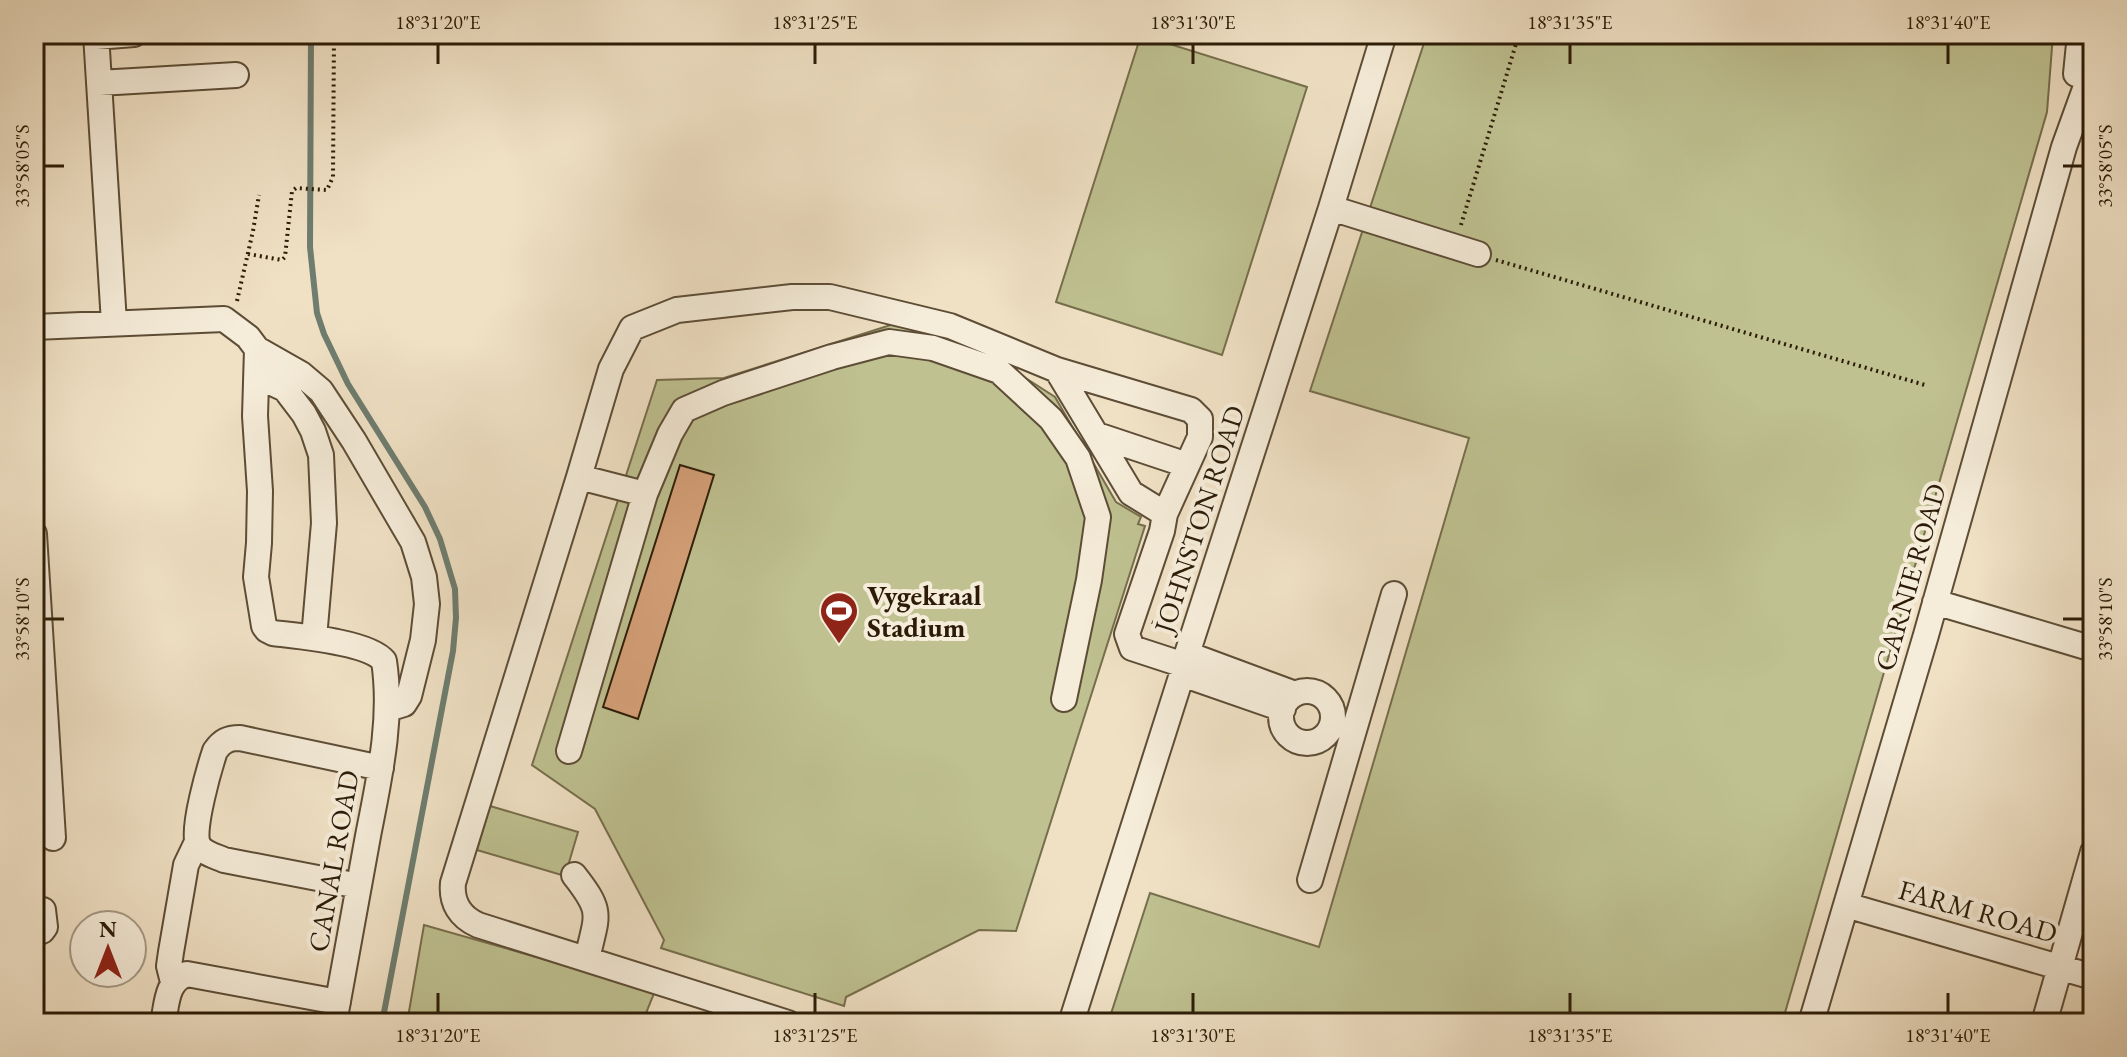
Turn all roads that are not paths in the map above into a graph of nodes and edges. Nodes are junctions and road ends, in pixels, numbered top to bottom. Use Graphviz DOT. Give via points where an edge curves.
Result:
graph roads {
  1 [pos="134,34"];
  2 [pos="1384,34"];
  3 [pos="2080,34"];
  4 [pos="96,35"];
  5 [pos="2093,53"];
  6 [pos="236,75"];
  7 [pos="99,83"];
  8 [pos="2064,147"];
  9 [pos="1331,208"];
  10 [pos="1478,254"];
  11 [pos="114,323"];
  12 [pos="34,327"];
  13 [pos="257,349"];
  14 [pos="1057,370"];
  15 [pos="257,376"];
  16 [pos="1097,435"];
  17 [pos="1187,465"];
  18 [pos="579,477"];
  19 [pos="645,494"];
  20 [pos="1165,514"];
  21 [pos="34,534"];
  22 [pos="1394,594"];
  23 [pos="1935,602"];
  24 [pos="36,604"];
  25 [pos="314,638"];
  26 [pos="2093,649"];
  27 [pos="1183,656"];
  28 [pos="1064,699"];
  29 [pos="1289,702"];
  30 [pos="388,709"];
  31 [pos="1343,728"];
  32 [pos="569,751"];
  33 [pos="381,768"];
  34 [pos="53,838"];
  35 [pos="197,842"];
  36 [pos="2093,852"];
  37 [pos="574,875"];
  38 [pos="1310,880"];
  39 [pos="359,886"];
  40 [pos="1846,905"];
  41 [pos="43,910"];
  42 [pos="34,934"];
  43 [pos="587,959"];
  44 [pos="2060,966"];
  45 [pos="2093,977"];
  46 [pos="173,982"];
  47 [pos="336,1013"];
  48 [pos="163,1023"];
  49 [pos="788,1023"];
  50 [pos="1071,1023"];
  51 [pos="1811,1023"];
  52 [pos="2044,1023"];
  1 -- 4 [label="street"];
  2 -- 9 [label="street, JOHNSTON ROAD"];
  3 -- 8 [label="street, CARNIE ROAD"];
  4 -- 7 [label="street"];
  5 -- 8 [label="street, CARNIE ROAD"];
  6 -- 7 [label="street"];
  7 -- 11 [label="street"];
  8 -- 23 [label="street, CARNIE ROAD"];
  9 -- 10 [label="street"];
  9 -- 27 [label="street, JOHNSTON ROAD"];
  11 -- 12 [label="street"];
  11 -- 13 [label="street" via="224,319"];
  13 -- 15 [label="street"];
  13 -- 30 [label="street" via="321,391 419,555 427,604 423,640 409,696 404,704"];
  14 -- 16 [label="street"];
  14 -- 17 [label="street" via="1191,410 1200,419 1200,437"];
  14 -- 18 [label="street" via="950,326 830,297 677,310 632,328 611,369"];
  15 -- 25 [label="street" via="285,389 304,414 321,455 324,523"];
  15 -- 25 [label="street" via="256,577 261,613 264,626 273,633"];
  16 -- 17 [label="street"];
  16 -- 20 [label="street" via="1131,493"];
  17 -- 20 [label="street"];
  18 -- 19 [label="street"];
  18 -- 43 [label="street" via="452,891 455,906 468,921"];
  19 -- 28 [label="street" via="684,410 723,393 889,342 933,348 999,371 1051,419 1078,458 1098,517"];
  19 -- 32 [label="street"];
  20 -- 27 [label="street" via="1127,634 1132,648"];
  21 -- 24 [label="street"];
  22 -- 31 [label="street"];
  23 -- 26 [label="street"];
  23 -- 40 [label="street, CARNIE ROAD"];
  24 -- 34 [label="street"];
  25 -- 30 [label="street, CANAL ROAD" via="380,656"];
  27 -- 29 [label="street"];
  27 -- 50 [label="street, JOHNSTON ROAD"];
  29 -- 31 [label="street" via="1305,691 1315,692 1324,697"];
  29 -- 31 [label="street" via="1281,719 1284,729 1300,742"];
  30 -- 33 [label="street, CANAL ROAD"];
  31 -- 38 [label="street"];
  33 -- 35 [label="street" via="240,738 225,740 211,762"];
  33 -- 39 [label="street, CANAL ROAD"];
  35 -- 39 [label="street" via="224,860"];
  35 -- 46 [label="street" via="186,865 171,952"];
  36 -- 44 [label="street"];
  37 -- 43 [label="street" via="596,908"];
  39 -- 47 [label="street, CANAL ROAD"];
  40 -- 44 [label="street, FARM ROAD"];
  40 -- 51 [label="street, CARNIE ROAD"];
  41 -- 42 [label="street" via="45,927"];
  43 -- 49 [label="street"];
  44 -- 45 [label="street, FARM ROAD"];
  44 -- 52 [label="street"];
  46 -- 47 [label="street" via="193,974"];
  46 -- 48 [label="street"];
}
